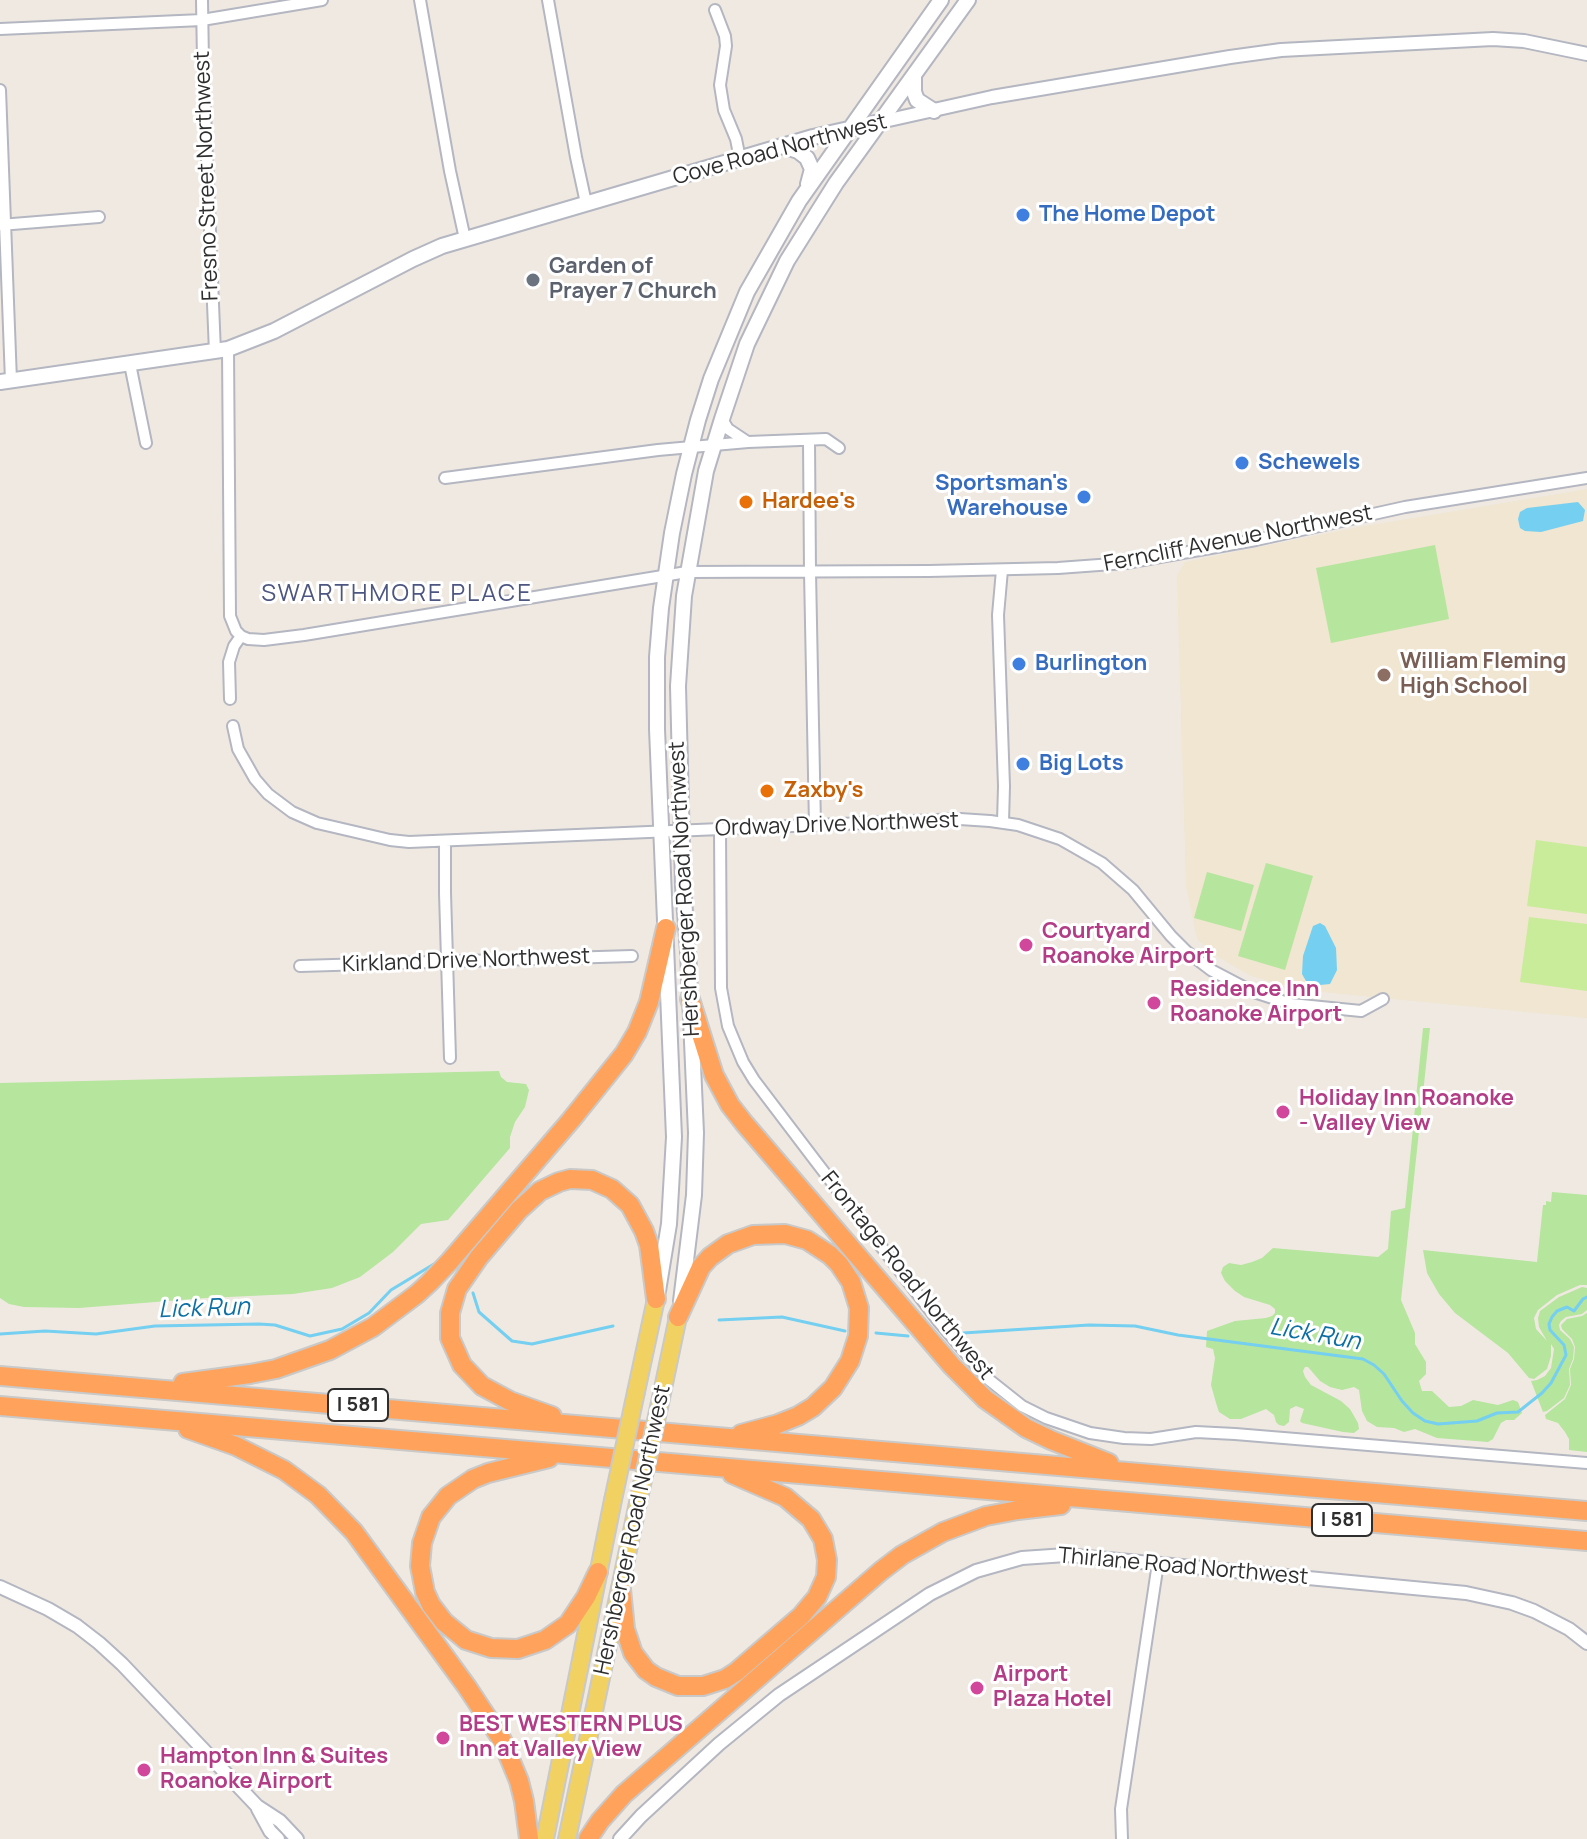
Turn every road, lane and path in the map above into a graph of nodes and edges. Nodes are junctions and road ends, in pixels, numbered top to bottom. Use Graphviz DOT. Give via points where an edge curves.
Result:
graph roads {
  1 [pos="202,0"];
  2 [pos="322,0"];
  3 [pos="420,0"];
  4 [pos="548,0"];
  5 [pos="941,0"];
  6 [pos="968,0"];
  7 [pos="715,10"];
  8 [pos="202,20"];
  9 [pos="0,29"];
  10 [pos="1587,54"];
  11 [pos="915,77"];
  12 [pos="0,90"];
  13 [pos="934,111"];
  14 [pos="880,122"];
  15 [pos="849,129"];
  16 [pos="782,146"];
  17 [pos="740,159"];
  18 [pos="806,190"];
  19 [pos="586,203"];
  20 [pos="99,217"];
  21 [pos="2,225"];
  22 [pos="465,239"];
  23 [pos="221,350"];
  24 [pos="130,364"];
  25 [pos="6,382"];
  26 [pos="722,419"];
  27 [pos="809,440"];
  28 [pos="748,442"];
  29 [pos="146,443"];
  30 [pos="713,445"];
  31 [pos="691,447"];
  32 [pos="839,448"];
  33 [pos="445,478"];
  34 [pos="1587,478"];
  35 [pos="1002,570"];
  36 [pos="687,572"];
  37 [pos="810,572"];
  38 [pos="666,575"];
  39 [pos="241,636"];
  40 [pos="230,699"];
  41 [pos="233,726"];
  42 [pos="1003,822"];
  43 [pos="815,826"];
  44 [pos="720,829"];
  45 [pos="681,831"];
  46 [pos="662,832"];
  47 [pos="445,841"];
  48 [pos="666,928"];
  49 [pos="632,956"];
  50 [pos="447,962"];
  51 [pos="300,966"];
  52 [pos="690,999"];
  53 [pos="1383,999"];
  54 [pos="450,1058"];
  55 [pos="656,1299"];
  56 [pos="678,1317"];
  57 [pos="0,1376"];
  58 [pos="143,1388"];
  59 [pos="0,1406"];
  60 [pos="158,1419"];
  61 [pos="573,1424"];
  62 [pos="727,1437"];
  63 [pos="566,1454"];
  64 [pos="1587,1463"];
  65 [pos="715,1467"];
  66 [pos="1130,1472"];
  67 [pos="1097,1500"];
  68 [pos="1587,1511"];
  69 [pos="1587,1541"];
  70 [pos="1158,1563"];
  71 [pos="598,1572"];
  72 [pos="0,1587"];
  73 [pos="621,1589"];
  74 [pos="1587,1643"];
  75 [pos="257,1806"];
  76 [pos="278,1839"];
  77 [pos="297,1839"];
  78 [pos="529,1839"];
  79 [pos="545,1839"];
  80 [pos="567,1839"];
  81 [pos="588,1839"];
  82 [pos="620,1839"];
  83 [pos="1122,1839"];
  1 -- 8 [label="street, Fresno Street Northwest"];
  2 -- 8 [label="street"];
  3 -- 22 [label="street"];
  4 -- 19 [label="street"];
  5 -- 15 [label="main road, Hershberger Road Northwest"];
  6 -- 11 [label="main road, Hershberger Road Northwest"];
  7 -- 17 [label="street" via="726,46 722,97"];
  8 -- 9 [label="street"];
  8 -- 23 [label="street, Fresno Street Northwest"];
  10 -- 13 [label="street, Cove Road Northwest" via="1493,39 1281,50"];
  11 -- 13 [label="main road" via="917,100"];
  11 -- 14 [label="main road, Hershberger Road Northwest"];
  12 -- 21 [label="street"];
  13 -- 14 [label="street, Cove Road Northwest"];
  14 -- 15 [label="main road, Cove Road Northwest"];
  14 -- 26 [label="main road, Hershberger Road Northwest" via="787,261 747,344"];
  15 -- 16 [label="main road, Cove Road Northwest"];
  15 -- 18 [label="main road, Hershberger Road Northwest"];
  16 -- 17 [label="main road, Cove Road Northwest"];
  16 -- 18 [label="main road" via="798,151 810,163"];
  17 -- 19 [label="main road, Cove Road Northwest"];
  18 -- 31 [label="main road, Hershberger Road Northwest" via="747,292 711,379"];
  19 -- 22 [label="main road, Cove Road Northwest"];
  20 -- 21 [label="street"];
  21 -- 25 [label="street"];
  22 -- 23 [label="main road, Cove Road Northwest" via="424,254 274,331"];
  23 -- 24 [label="main road, Cove Road Northwest"];
  23 -- 39 [label="street, Fresno Street Northwest" via="230,616"];
  24 -- 25 [label="main road, Cove Road Northwest"];
  24 -- 29 [label="street"];
  26 -- 28 [label="street"];
  26 -- 30 [label="main road, Hershberger Road Northwest"];
  27 -- 28 [label="street"];
  27 -- 32 [label="street" via="826,439"];
  27 -- 37 [label="street"];
  28 -- 30 [label="street"];
  30 -- 31 [label="street"];
  30 -- 36 [label="main road, Hershberger Road Northwest"];
  31 -- 33 [label="street"];
  31 -- 38 [label="main road, Hershberger Road Northwest"];
  34 -- 35 [label="street, Ferncliff Avenue Northwest" via="1405,507 1150,560"];
  35 -- 37 [label="street, Ferncliff Avenue Northwest"];
  35 -- 42 [label="street" via="997,601"];
  36 -- 37 [label="street, Ferncliff Avenue Northwest"];
  36 -- 38 [label="street, Ferncliff Avenue Northwest"];
  36 -- 45 [label="main road, Hershberger Road Northwest" via="678,686"];
  37 -- 43 [label="street"];
  38 -- 39 [label="street, Ferncliff Avenue Northwest" via="304,635 264,640"];
  38 -- 46 [label="main road, Hershberger Road Northwest" via="657,679"];
  39 -- 40 [label="street" via="229,662"];
  41 -- 47 [label="street, Ordway Drive Northwest" via="238,749 255,779 292,812 390,840"];
  42 -- 43 [label="street, Ordway Drive Northwest"];
  42 -- 53 [label="street, Ordway Drive Northwest" via="1051,835 1102,863 1186,951 1251,991 1291,1004 1361,1011"];
  43 -- 44 [label="street, Ordway Drive Northwest"];
  44 -- 45 [label="street, Ordway Drive Northwest"];
  44 -- 64 [label="street, Frontage Road Northwest" via="721,988 728,1026 743,1062 939,1322 988,1379 1022,1406 1090,1433 1124,1438 1222,1433"];
  45 -- 46 [label="street, Ordway Drive Northwest"];
  45 -- 52 [label="main road, Hershberger Road Northwest"];
  46 -- 47 [label="street, Ordway Drive Northwest"];
  46 -- 48 [label="main road, Hershberger Road Northwest"];
  47 -- 50 [label="street"];
  48 -- 55 [label="main road, Hershberger Road Northwest" via="674,1137 669,1224"];
  48 -- 58 [label="highway" via="649,1002 624,1054 479,1229 417,1294 363,1332 302,1361 250,1374"];
  49 -- 50 [label="street, Kirkland Drive Northwest"];
  50 -- 51 [label="street, Kirkland Drive Northwest"];
  50 -- 54 [label="street"];
  52 -- 56 [label="main road, Hershberger Road Northwest" via="694,1195"];
  52 -- 66 [label="highway" via="714,1075 730,1105 969,1384 1026,1428"];
  55 -- 61 [label="highway" via="649,1245 630,1205 601,1183 582,1179 548,1186 530,1199 462,1279 449,1324 462,1365 495,1394"];
  55 -- 71 [label="main road, Hershberger Road Northwest, bridge"];
  56 -- 62 [label="highway" via="710,1257 753,1235 807,1240 830,1255 851,1282 859,1308 858,1336 833,1388 798,1416"];
  56 -- 73 [label="main road, Hershberger Road Northwest, bridge"];
  57 -- 58 [label="highway, I 581"];
  58 -- 61 [label="highway, I 581"];
  59 -- 60 [label="highway, I 581"];
  60 -- 63 [label="highway, I 581"];
  60 -- 78 [label="highway" via="236,1446 284,1470 354,1532 502,1740 519,1781"];
  61 -- 62 [label="highway, I 581"];
  62 -- 66 [label="highway, I 581"];
  63 -- 65 [label="highway, I 581"];
  63 -- 71 [label="highway" via="488,1473 448,1496 425,1530 421,1577 436,1614 453,1631 478,1645 518,1649 558,1633 576,1614"];
  65 -- 67 [label="highway, I 581"];
  65 -- 73 [label="highway" via="785,1497 811,1519 827,1560 817,1597 736,1672 691,1688 667,1683 638,1661 627,1639"];
  66 -- 68 [label="highway, I 581"];
  67 -- 69 [label="highway, I 581"];
  67 -- 81 [label="highway" via="986,1516 902,1555 624,1794"];
  70 -- 74 [label="street, Thirlane Road Northwest" via="1489,1597 1534,1611"];
  70 -- 82 [label="street, Thirlane Road Northwest" via="1044,1555 1001,1563 953,1582 779,1695"];
  70 -- 83 [label="street" via="1121,1809"];
  71 -- 79 [label="main road, Hershberger Road Northwest"];
  72 -- 75 [label="street" via="48,1609 99,1643"];
  73 -- 80 [label="main road, Hershberger Road Northwest"];
  75 -- 76 [label="street"];
  75 -- 77 [label="street"];
}
